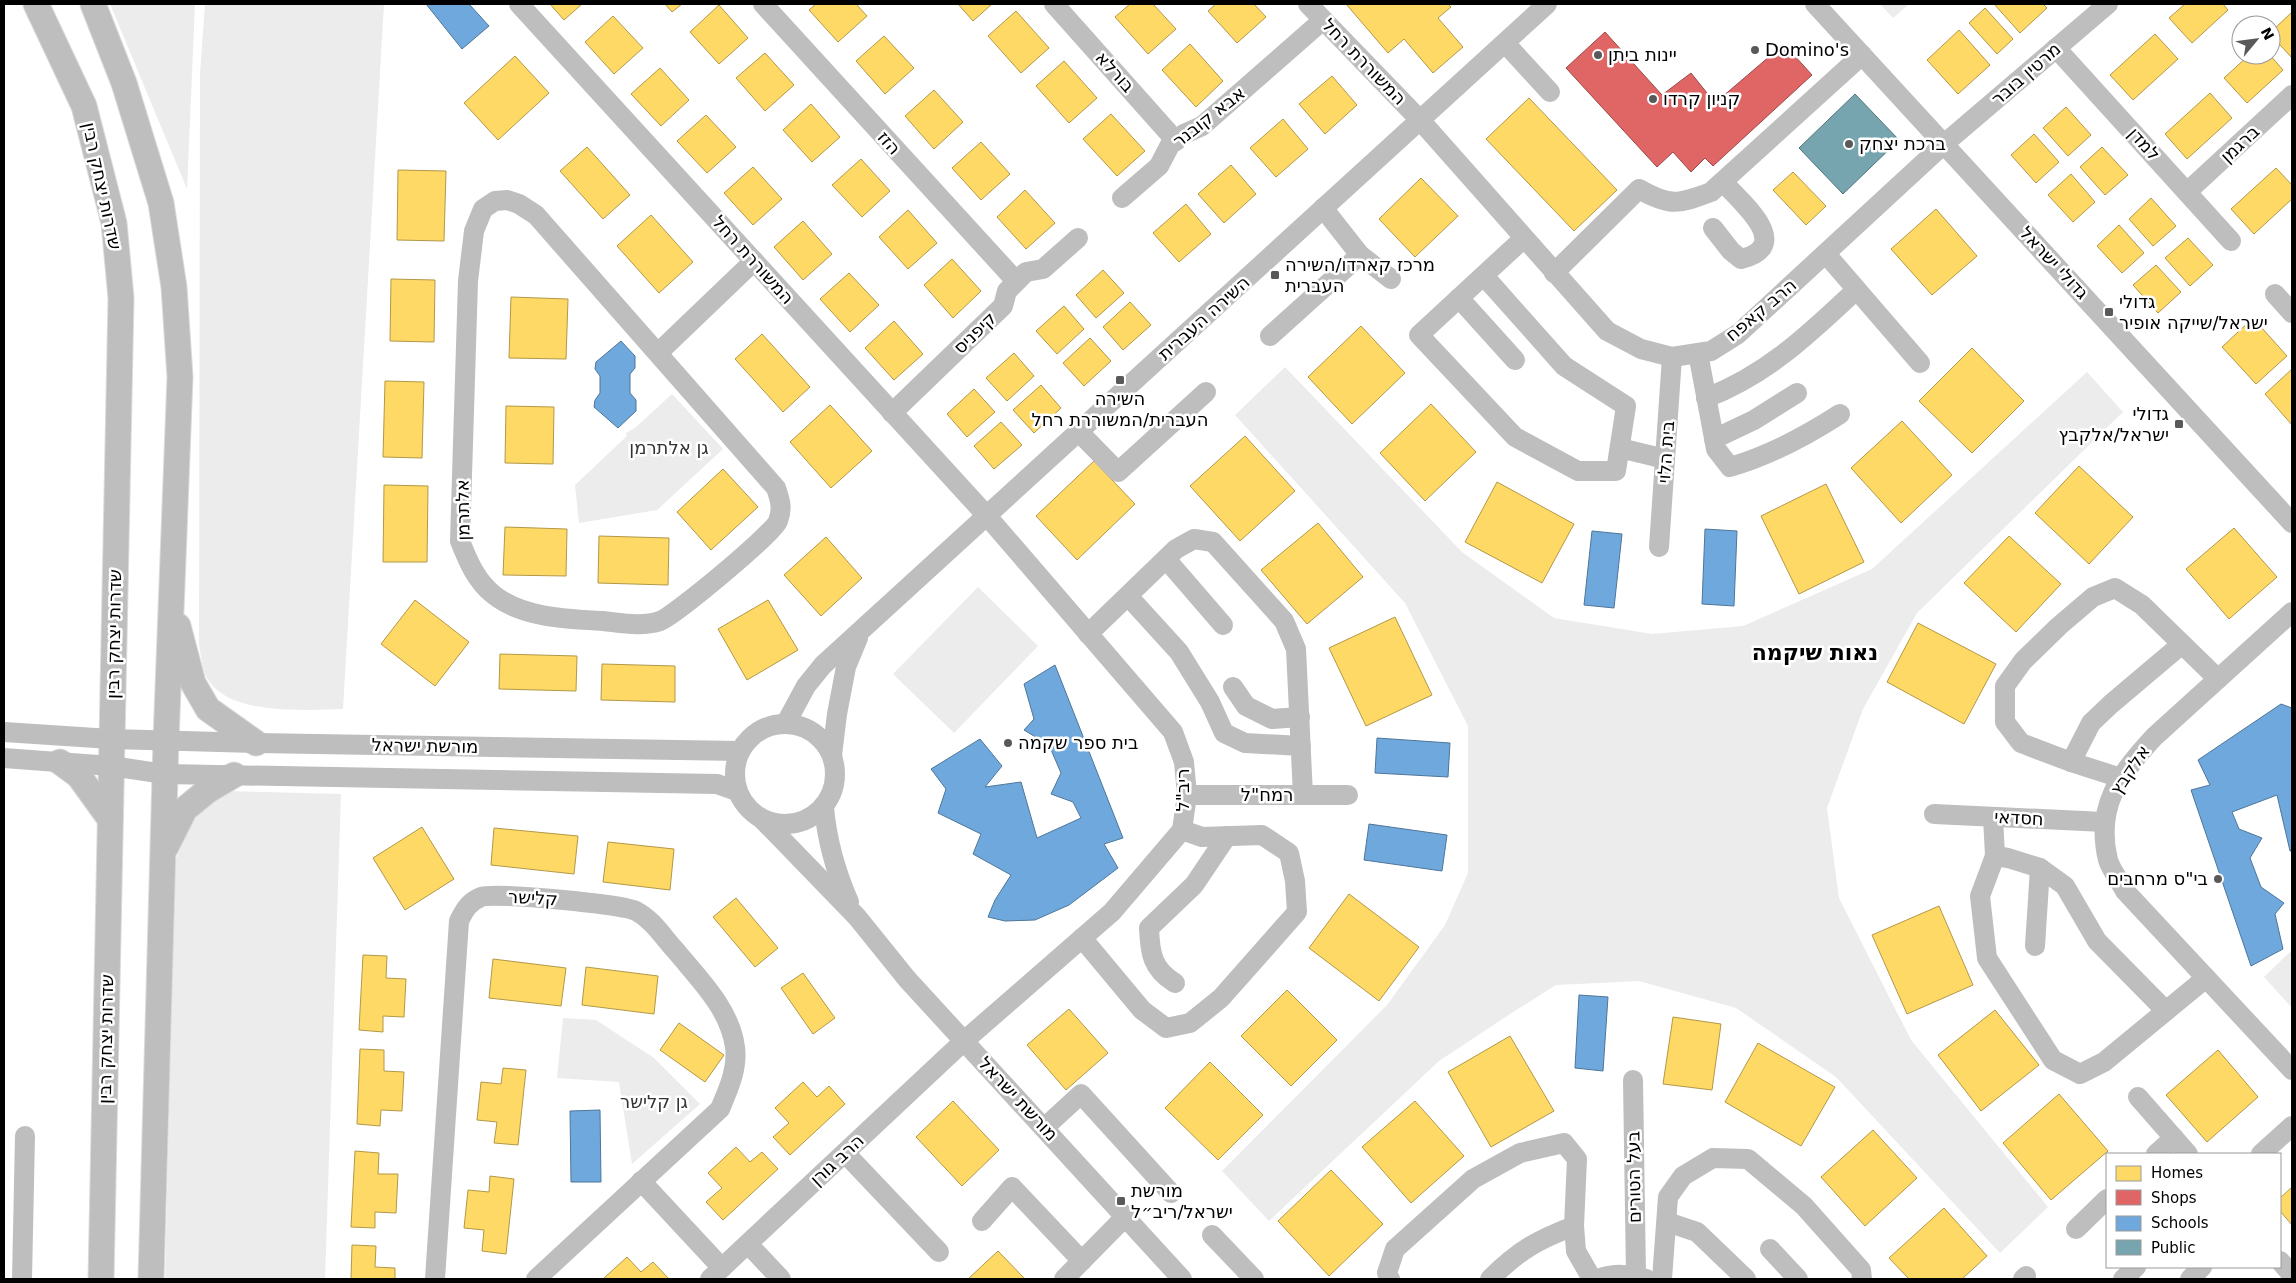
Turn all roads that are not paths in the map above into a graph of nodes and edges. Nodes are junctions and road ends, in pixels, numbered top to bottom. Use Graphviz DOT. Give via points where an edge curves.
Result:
graph roads {
  1 [pos="36,4"];
  2 [pos="93,4"];
  3 [pos="520,4"];
  4 [pos="763,4"];
  5 [pos="1054,4"];
  6 [pos="1308,4"];
  7 [pos="1547,4"];
  8 [pos="1815,4"];
  9 [pos="2108,4"];
  10 [pos="1323,20"];
  11 [pos="1505,43"];
  12 [pos="2056,48"];
  13 [pos="1862,55"];
  14 [pos="1550,92"];
  15 [pos="2292,95"];
  16 [pos="1420,120"];
  17 [pos="1176,141"];
  18 [pos="1944,144"];
  19 [pos="1722,182"];
  20 [pos="2187,192"];
  21 [pos="1122,198"];
  22 [pos="1323,208"];
  23 [pos="1713,228"];
  24 [pos="1078,238"];
  25 [pos="1523,239"];
  26 [pos="2231,241"];
  27 [pos="1826,254"];
  28 [pos="1360,255"];
  29 [pos="754,261"];
  30 [pos="1554,274"];
  31 [pos="1484,276"];
  32 [pos="1391,280"];
  33 [pos="1016,281"];
  34 [pos="1856,290"];
  35 [pos="2275,294"];
  36 [pos="1459,298"];
  37 [pos="2292,313"];
  38 [pos="1270,336"];
  39 [pos="658,352"];
  40 [pos="1698,353"];
  41 [pos="1672,357"];
  42 [pos="1515,360"];
  43 [pos="1920,362"];
  44 [pos="1206,392"];
  45 [pos="1796,393"];
  46 [pos="1706,398"];
  47 [pos="892,413"];
  48 [pos="1840,414"];
  49 [pos="1079,432"];
  50 [pos="1714,439"];
  51 [pos="1620,448"];
  52 [pos="1665,459"];
  53 [pos="987,516"];
  54 [pos="2292,523"];
  55 [pos="1659,548"];
  56 [pos="1166,559"];
  57 [pos="1128,596"];
  58 [pos="171,598"];
  59 [pos="2292,612"];
  60 [pos="1223,625"];
  61 [pos="861,632"];
  62 [pos="1088,634"];
  63 [pos="2182,644"];
  64 [pos="2218,679"];
  65 [pos="1233,687"];
  66 [pos="1300,718"];
  67 [pos="786,724"];
  68 [pos="4,732"];
  69 [pos="111,739"];
  70 [pos="166,740"];
  71 [pos="256,743"];
  72 [pos="1301,746"];
  73 [pos="740,751"];
  74 [pos="832,755"];
  75 [pos="4,758"];
  76 [pos="60,762"];
  77 [pos="2071,762"];
  78 [pos="111,766"];
  79 [pos="166,774"];
  80 [pos="234,775"];
  81 [pos="2121,778"];
  82 [pos="737,791"];
  83 [pos="1303,794"];
  84 [pos="1187,795"];
  85 [pos="1348,795"];
  86 [pos="824,807"];
  87 [pos="1934,814"];
  88 [pos="1992,816"];
  89 [pos="110,819"];
  90 [pos="762,819"];
  91 [pos="2104,822"];
  92 [pos="1182,830"];
  93 [pos="1227,836"];
  94 [pos="163,854"];
  95 [pos="1995,856"];
  96 [pos="2040,868"];
  97 [pos="857,917"];
  98 [pos="1082,938"];
  99 [pos="2034,946"];
  100 [pos="2206,978"];
  101 [pos="1175,983"];
  102 [pos="2166,1011"];
  103 [pos="964,1041"];
  104 [pos="2292,1070"];
  105 [pos="1633,1080"];
  106 [pos="2138,1097"];
  107 [pos="2292,1126"];
  108 [pos="1044,1128"];
  109 [pos="25,1136"];
  110 [pos="2174,1138"];
  111 [pos="845,1153"];
  112 [pos="2157,1153"];
  113 [pos="2187,1153"];
  114 [pos="2262,1153"];
  115 [pos="641,1181"];
  116 [pos="1171,1193"];
  117 [pos="2106,1200"];
  118 [pos="1125,1217"];
  119 [pos="982,1221"];
  120 [pos="1667,1222"];
  121 [pos="1574,1226"];
  122 [pos="2076,1228"];
  123 [pos="1212,1235"];
  124 [pos="748,1244"];
  125 [pos="1770,1249"];
  126 [pos="939,1252"];
  127 [pos="1082,1261"];
  128 [pos="2281,1262"];
  129 [pos="2201,1268"];
  130 [pos="716,1274"];
  131 [pos="2292,1275"];
  132 [pos="1246,1277"];
  133 [pos="1641,1277"];
  134 [pos="22,1279"];
  135 [pos="101,1279"];
  136 [pos="151,1279"];
  137 [pos="435,1279"];
  138 [pos="536,1279"];
  139 [pos="781,1279"];
  140 [pos="1064,1279"];
  141 [pos="1182,1279"];
  142 [pos="1390,1279"];
  143 [pos="1490,1279"];
  144 [pos="1592,1279"];
  145 [pos="1598,1279"];
  146 [pos="1662,1279"];
  147 [pos="1746,1279"];
  148 [pos="1798,1279"];
  149 [pos="1862,1279"];
  150 [pos="2190,1279"];
  1 -- 69 [label="main road, שדרות יצחק רבין" via="84,106 114,223 121,298"];
  2 -- 58 [label="main road" via="149,160 161,203 174,287 180,377"];
  3 -- 29 [label="street, המשוררת רחל"];
  4 -- 33 [label="street, הזז"];
  5 -- 17 [label="street, בורלא"];
  6 -- 10 [label="street, המשוררת רחל"];
  7 -- 11 [label="street, השירה העברית"];
  8 -- 13 [label="street, גדולי ישראל"];
  9 -- 12 [label="street, מרטין בובר"];
  10 -- 16 [label="street, המשוררת רחל"];
  10 -- 17 [label="street, אבא קובנר" via="1202,126"];
  11 -- 14 [label="street"];
  11 -- 16 [label="street, השירה העברית"];
  12 -- 18 [label="street, מרטין בובר"];
  12 -- 20 [label="street, למדן"];
  13 -- 18 [label="street, גדולי ישראל"];
  13 -- 19 [label="street"];
  15 -- 20 [label="street, ברגמן"];
  16 -- 22 [label="street, השירה העברית"];
  16 -- 25 [label="street, הרב קאפח"];
  17 -- 21 [label="street, אבא קובנר" via="1170,145 1159,166"];
  18 -- 27 [label="street, הרב קאפח"];
  18 -- 54 [label="street, גדולי ישראל"];
  19 -- 23 [label="street" via="1756,217 1765,233 1765,240 1762,248 1752,256 1741,259"];
  19 -- 30 [label="street" via="1711,192 1683,203 1651,196 1639,189"];
  20 -- 26 [label="street, למדן"];
  22 -- 28 [label="street"];
  22 -- 49 [label="street, השירה העברית"];
  24 -- 33 [label="street" via="1043,269 1026,272"];
  25 -- 30 [label="street, הרב קאפח"];
  25 -- 31 [label="street"];
  27 -- 34 [label="street"];
  27 -- 40 [label="street, הרב קאפח" via="1738,334 1711,351"];
  28 -- 32 [label="street"];
  28 -- 38 [label="street"];
  29 -- 39 [label="street"];
  29 -- 47 [label="street, המשוררת רחל"];
  30 -- 41 [label="street, הרב קאפח" via="1607,331 1641,349"];
  31 -- 36 [label="street"];
  31 -- 51 [label="street" via="1564,366 1626,406"];
  33 -- 47 [label="street, קיפניס" via="1007,290 1003,306"];
  34 -- 43 [label="street"];
  34 -- 46 [label="street" via="1799,344 1736,386"];
  35 -- 37 [label="street"];
  36 -- 42 [label="street"];
  36 -- 51 [label="street" via="1419,335 1515,437 1578,471 1616,471"];
  39 -- 39 [label="street, אלתרמן" via="536,215 507,200 495,201 483,209 474,231 468,281 460,541 472,571 494,596 523,610 552,617 642,624 661,621 677,612 778,523 782,505 776,488"];
  40 -- 41 [label="street, הרב קאפח"];
  40 -- 46 [label="street"];
  41 -- 52 [label="street, בית הלוי"];
  44 -- 49 [label="street" via="1118,472"];
  45 -- 50 [label="street" via="1754,420"];
  46 -- 50 [label="street"];
  47 -- 53 [label="street, המשוררת רחל"];
  48 -- 50 [label="street" via="1755,460 1730,467 1716,449"];
  49 -- 53 [label="street, השירה העברית"];
  51 -- 52 [label="street"];
  52 -- 55 [label="street, בית הלוי"];
  53 -- 61 [label="street, השירה העברית"];
  53 -- 62 [label="street, ריב\"ל"];
  56 -- 57 [label="street"];
  56 -- 60 [label="street"];
  56 -- 66 [label="street" via="1194,539 1213,542 1284,621 1296,649"];
  57 -- 62 [label="street"];
  57 -- 72 [label="street" via="1179,652 1210,702 1224,733 1245,743"];
  58 -- 70 [label="main road"];
  58 -- 71 [label="main road" via="193,683 208,709"];
  59 -- 64 [label="street, אלקבץ"];
  61 -- 67 [label="street, השירה העברית" via="823,665"];
  61 -- 74 [label="street, השירה העברית" via="846,667"];
  62 -- 84 [label="street, ריב\"ל" via="1173,732 1184,762"];
  63 -- 64 [label="street"];
  63 -- 77 [label="street" via="2091,723"];
  63 -- 77 [label="street" via="2142,605 2116,588 2093,597 2023,661 2005,686 2005,722 2021,743"];
  64 -- 81 [label="street, אלקבץ" via="2154,736"];
  65 -- 66 [label="street" via="1246,706 1272,719"];
  66 -- 72 [label="street"];
  67 -- 73 [label="street" via="759,730"];
  67 -- 74 [label="street" via="814,732"];
  68 -- 69 [label="street, מורשת ישראל"];
  69 -- 70 [label="street, מורשת ישראל"];
  69 -- 78 [label="main road, שדרות יצחק רבין"];
  70 -- 71 [label="street, מורשת ישראל"];
  70 -- 79 [label="main road"];
  71 -- 73 [label="street, מורשת ישראל"];
  72 -- 83 [label="street"];
  73 -- 82 [label="street" via="735,764"];
  74 -- 86 [label="street" via="835,782"];
  75 -- 76 [label="street, מורשת ישראל"];
  76 -- 78 [label="street, מורשת ישראל"];
  76 -- 89 [label="main road" via="80,776"];
  77 -- 81 [label="street"];
  78 -- 79 [label="street, מורשת ישראל"];
  78 -- 89 [label="main road, שדרות יצחק רבין"];
  79 -- 80 [label="street, מורשת ישראל"];
  79 -- 94 [label="main road"];
  80 -- 82 [label="street, מורשת ישראל" via="717,784"];
  80 -- 94 [label="main road" via="185,809"];
  81 -- 91 [label="street, אלקבץ" via="2112,792"];
  82 -- 90 [label="street" via="744,804"];
  83 -- 84 [label="street, רמח\"ל"];
  83 -- 85 [label="street, רמח\"ל"];
  84 -- 92 [label="street, ריב\"ל"];
  86 -- 90 [label="street" via="801,822 781,824"];
  86 -- 97 [label="street, מורשת ישראל" via="826,838 836,874"];
  87 -- 88 [label="street, חסדאי"];
  88 -- 91 [label="street, חסדאי"];
  88 -- 95 [label="street"];
  89 -- 135 [label="main road, שדרות יצחק רבין"];
  90 -- 97 [label="street, מורשת ישראל"];
  91 -- 100 [label="street, אלקבץ" via="2108,861 2125,891"];
  92 -- 93 [label="street" via="1202,836"];
  92 -- 98 [label="street, ריב\"ל" via="1112,912"];
  93 -- 98 [label="street" via="1262,835 1289,853 1298,912 1221,998 1190,1023 1166,1028 1142,1010"];
  93 -- 101 [label="street" via="1194,885 1149,928 1150,952 1164,976"];
  94 -- 136 [label="main road"];
  95 -- 96 [label="street"];
  95 -- 102 [label="street" via="1980,896 1986,958 2053,1060 2080,1074 2104,1062"];
  96 -- 99 [label="street"];
  96 -- 102 [label="street" via="2065,886 2097,941"];
  97 -- 103 [label="street, מורשת ישראל" via="907,979"];
  98 -- 103 [label="street, ריב\"ל"];
  100 -- 102 [label="street"];
  100 -- 104 [label="street, אלקבץ"];
  103 -- 108 [label="street, מורשת ישראל"];
  103 -- 111 [label="street, הרב גורן"];
  105 -- 133 [label="street, בעל הטורים"];
  106 -- 110 [label="street"];
  107 -- 114 [label="street"];
  108 -- 116 [label="street" via="1081,1094"];
  108 -- 118 [label="street, מורשת ישראל"];
  109 -- 134 [label="street"];
  110 -- 112 [label="street"];
  110 -- 113 [label="street"];
  111 -- 124 [label="street, הרב גורן"];
  111 -- 126 [label="street"];
  115 -- 130 [label="street"];
  115 -- 137 [label="street, קלישר" via="720,1109 732,1080 735,1047 724,1016 709,991 651,921 635,910 568,900 483,896 467,904 459,921"];
  115 -- 138 [label="street, קלישר"];
  117 -- 122 [label="street"];
  118 -- 127 [label="street"];
  118 -- 141 [label="street, מורשת ישראל"];
  119 -- 127 [label="street" via="1012,1187"];
  120 -- 146 [label="street"];
  120 -- 147 [label="street" via="1697,1232"];
  120 -- 149 [label="street" via="1668,1197 1683,1176 1713,1158 1748,1159 1804,1206 1861,1270"];
  121 -- 142 [label="street" via="1577,1159 1564,1143 1520,1153 1473,1179 1395,1249 1387,1273"];
  121 -- 143 [label="street" via="1538,1240"];
  121 -- 144 [label="street" via="1576,1251"];
  123 -- 132 [label="street"];
  124 -- 130 [label="street, הרב גורן"];
  124 -- 139 [label="street"];
  125 -- 148 [label="street"];
  127 -- 140 [label="street"];
  128 -- 131 [label="street"];
  129 -- 150 [label="street"];
  133 -- 145 [label="street" via="1608,1276"];
}
